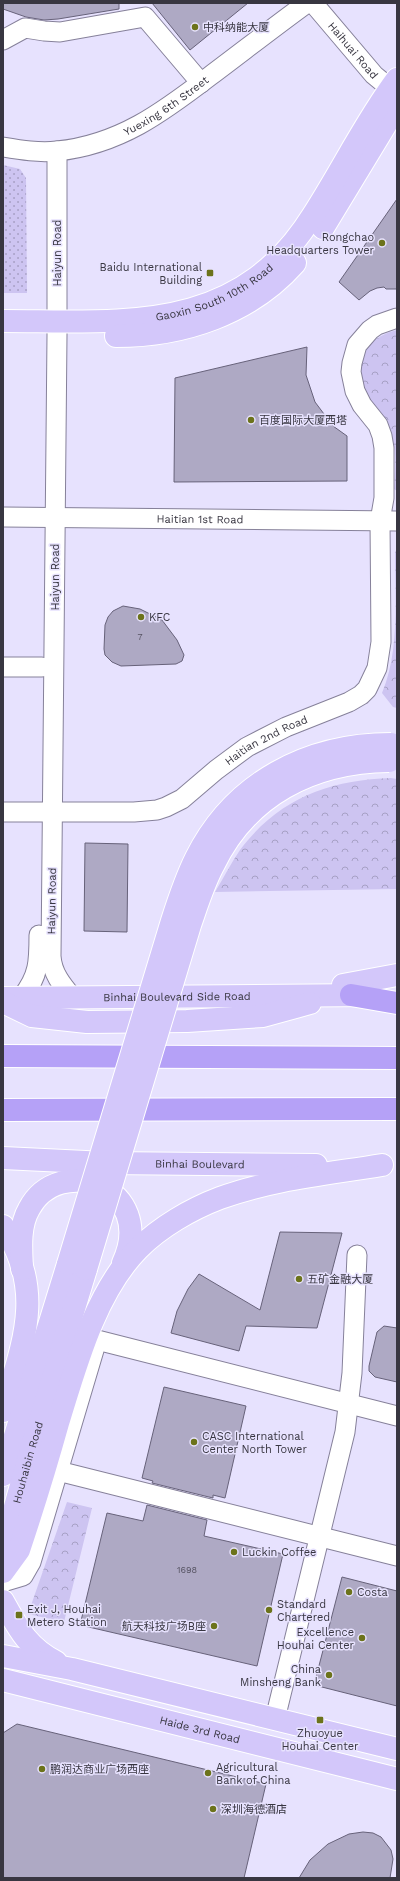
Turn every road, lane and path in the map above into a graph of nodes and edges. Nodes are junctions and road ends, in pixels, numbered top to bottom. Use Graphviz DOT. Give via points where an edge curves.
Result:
graph roads {
  1 [pos="307,3"];
  2 [pos="313,3"];
  3 [pos="3,40"];
  4 [pos="201,83"];
  5 [pos="395,92"];
  6 [pos="3,147"];
  7 [pos="51,151"];
  8 [pos="397,318"];
  9 [pos="3,321"];
  10 [pos="51,328"];
  11 [pos="3,335"];
  12 [pos="3,517"];
  13 [pos="49,517"];
  14 [pos="389,521"];
  15 [pos="3,667"];
  16 [pos="42,668"];
  17 [pos="393,753"];
  18 [pos="3,812"];
  19 [pos="47,812"];
  20 [pos="397,975"];
  21 [pos="289,995"];
  22 [pos="345,995"];
  23 [pos="397,995"];
  24 [pos="72,997"];
  25 [pos="9,999"];
  26 [pos="397,1003"];
  27 [pos="3,1056"];
  28 [pos="397,1058"];
  29 [pos="397,1109"];
  30 [pos="3,1110"];
  31 [pos="3,1158"];
  32 [pos="390,1165"];
  33 [pos="3,1226"];
  34 [pos="357,1255"];
  35 [pos="22,1269"];
  36 [pos="118,1275"];
  37 [pos="44,1372"];
  38 [pos="349,1404"];
  39 [pos="3,1410"];
  40 [pos="397,1416"];
  41 [pos="58,1471"];
  42 [pos="3,1475"];
  43 [pos="320,1537"];
  44 [pos="3,1550"];
  45 [pos="397,1556"];
  46 [pos="3,1572"];
  47 [pos="3,1582"];
  48 [pos="3,1601"];
  49 [pos="3,1656"];
  50 [pos="72,1669"];
  51 [pos="3,1680"];
  52 [pos="46,1691"];
  53 [pos="3,1697"];
  54 [pos="275,1719"];
  55 [pos="397,1749"];
  56 [pos="397,1780"];
  1 -- 4 [label="street, Yuexing 6th Street"];
  2 -- 5 [label="street, Haihuai Road" via="374,75"];
  3 -- 4 [label="street" via="25,28 60,32 145,17"];
  4 -- 7 [label="street, Yuexing 6th Street" via="165,110 132,130 97,143"];
  5 -- 10 [label="main road, Gaoxin South 10th Road" via="326,223 312,244 273,285 252,300 205,322 148,335"];
  6 -- 7 [label="street, Yuexing 6th Street"];
  7 -- 10 [label="street, Haiyun Road"];
  8 -- 14 [label="street, Haitian 2nd Road" via="370,330 357,345 351,372 355,391 362,405 376,421 382,436 384,498"];
  9 -- 10 [label="main road, Gaoxin South 10th Road"];
  10 -- 11 [label="main road, Gaoxin South 10th Road"];
  10 -- 13 [label="street, Haiyun Road"];
  12 -- 13 [label="street, Haitian 1st Road"];
  13 -- 14 [label="street, Haitian 1st Road"];
  13 -- 16 [label="street, Haiyun Road"];
  13 -- 19 [label="street, Haiyun Road"];
  14 -- 19 [label="street, Haitian 2nd Road" via="380,651 374,676 362,695 286,727 247,747 182,799 166,808 141,811"];
  15 -- 16 [label="street"];
  16 -- 19 [label="street, Haiyun Road"];
  17 -- 37 [label="main road, bridge" via="333,767 294,782 260,804 221,850 204,886 190,926"];
  18 -- 19 [label="street, Haitian 2nd Road"];
  19 -- 24 [label="street, Haiyun Road" via="52,964 56,976"];
  19 -- 25 [label="street, Haiyun Road" via="38,965 35,978"];
  20 -- 21 [label="main road"];
  21 -- 22 [label="main road, Binhai Boulevard Side Road"];
  21 -- 24 [label="main road, Binhai Boulevard Side Road"];
  22 -- 23 [label="main road, Binhai Boulevard Side Road"];
  22 -- 25 [label="main road" via="263,1016 187,1021 87,1022 32,1016"];
  22 -- 26 [label="highway"];
  24 -- 25 [label="main road, Binhai Boulevard Side Road"];
  27 -- 28 [label="highway"];
  29 -- 30 [label="highway"];
  31 -- 32 [label="main road, Binhai Boulevard" via="106,1163"];
  32 -- 36 [label="main road" via="285,1180 219,1198 187,1213 160,1230 138,1249"];
  33 -- 35 [label="main road"];
  34 -- 38 [label="street"];
  35 -- 36 [label="main road" via="23,1229 28,1209 35,1199 51,1186 74,1181 100,1186 110,1191 119,1199 128,1214 130,1246"];
  35 -- 39 [label="main road" via="28,1319"];
  36 -- 46 [label="main road" via="93,1323 77,1363 19,1550"];
  37 -- 42 [label="main road, Houhaibin Road"];
  37 -- 44 [label="main road, Houhaibin Road"];
  38 -- 40 [label="street"];
  38 -- 41 [label="street" via="97,1340"];
  38 -- 43 [label="street" via="344,1438"];
  41 -- 43 [label="street"];
  41 -- 47 [label="street" via="27,1570 22,1576"];
  43 -- 45 [label="street"];
  43 -- 54 [label="street"];
  48 -- 50 [label="main road" via="13,1621 28,1641 48,1658"];
  49 -- 50 [label="main road"];
  50 -- 54 [label="main road"];
  51 -- 52 [label="main road, Haide 3rd Road"];
  52 -- 53 [label="main road" via="17,1693"];
  52 -- 56 [label="main road, Haide 3rd Road"];
  54 -- 55 [label="main road"];
}
